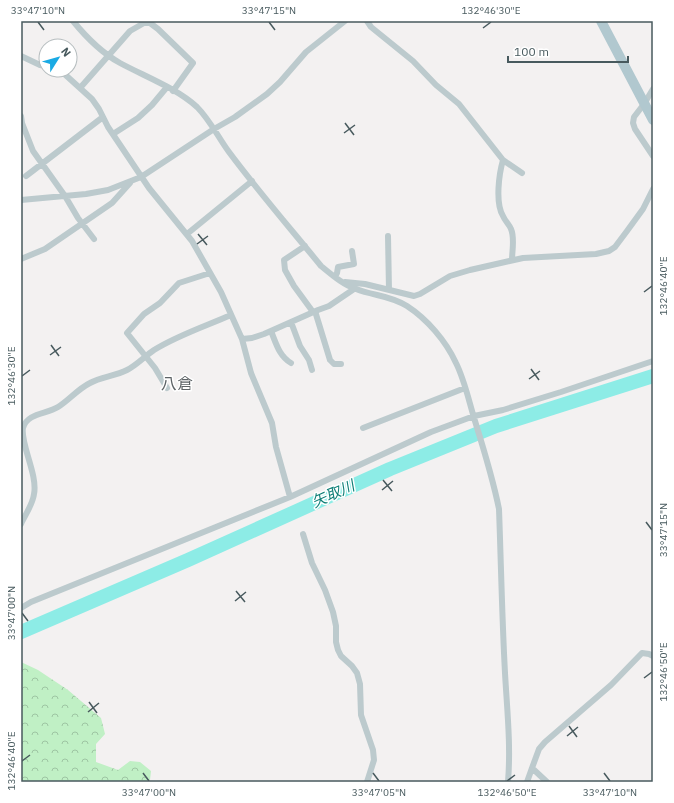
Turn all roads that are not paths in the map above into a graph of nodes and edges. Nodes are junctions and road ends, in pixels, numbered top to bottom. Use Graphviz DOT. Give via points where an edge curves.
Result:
graph roads {
  1 [pos="73,21"];
  2 [pos="345,21"];
  3 [pos="367,21"];
  4 [pos="601,21"];
  5 [pos="21,56"];
  6 [pos="110,56"];
  7 [pos="38,64"];
  8 [pos="69,78"];
  9 [pos="167,87"];
  10 [pos="80,88"];
  11 [pos="653,89"];
  12 [pos="173,91"];
  13 [pos="644,104"];
  14 [pos="21,116"];
  15 [pos="103,117"];
  16 [pos="653,120"];
  17 [pos="214,129"];
  18 [pos="113,134"];
  19 [pos="653,156"];
  20 [pos="503,160"];
  21 [pos="41,164"];
  22 [pos="522,173"];
  23 [pos="26,176"];
  24 [pos="142,177"];
  25 [pos="252,181"];
  26 [pos="131,182"];
  27 [pos="653,189"];
  28 [pos="65,196"];
  29 [pos="21,200"];
  30 [pos="82,223"];
  31 [pos="187,234"];
  32 [pos="388,236"];
  33 [pos="94,239"];
  34 [pos="305,246"];
  35 [pos="352,251"];
  36 [pos="21,259"];
  37 [pos="512,260"];
  38 [pos="210,273"];
  39 [pos="335,277"];
  40 [pos="341,281"];
  41 [pos="354,289"];
  42 [pos="389,290"];
  43 [pos="314,311"];
  44 [pos="232,315"];
  45 [pos="291,322"];
  46 [pos="271,331"];
  47 [pos="242,339"];
  48 [pos="146,356"];
  49 [pos="653,361"];
  50 [pos="291,363"];
  51 [pos="341,364"];
  52 [pos="312,370"];
  53 [pos="167,388"];
  54 [pos="465,388"];
  55 [pos="475,418"];
  56 [pos="363,428"];
  57 [pos="290,497"];
  58 [pos="21,524"];
  59 [pos="303,534"];
  60 [pos="21,608"];
  61 [pos="653,656"];
  62 [pos="532,768"];
  63 [pos="367,782"];
  64 [pos="508,782"];
  65 [pos="527,782"];
  66 [pos="547,782"];
  1 -- 6 [label="street" via="83,34"];
  2 -- 17 [label="street" via="306,52 267,94"];
  3 -- 20 [label="street" via="459,104"];
  4 -- 13 [label="main road"];
  5 -- 7 [label="street"];
  6 -- 9 [label="street"];
  6 -- 10 [label="street"];
  6 -- 12 [label="street" via="130,31 144,23 150,23 193,62"];
  8 -- 10 [label="street"];
  9 -- 12 [label="street"];
  9 -- 18 [label="street" via="138,118"];
  10 -- 15 [label="street"];
  11 -- 13 [label="street"];
  12 -- 17 [label="street" via="197,107"];
  13 -- 16 [label="main road"];
  13 -- 19 [label="street" via="634,117 633,123"];
  14 -- 21 [label="street" via="27,137"];
  15 -- 18 [label="street"];
  15 -- 21 [label="street"];
  17 -- 24 [label="street"];
  17 -- 25 [label="street"];
  18 -- 24 [label="street"];
  20 -- 22 [label="street"];
  20 -- 37 [label="street" via="498,181 500,206 502,216 512,229"];
  21 -- 23 [label="street"];
  21 -- 28 [label="street"];
  24 -- 26 [label="street"];
  24 -- 31 [label="street"];
  25 -- 31 [label="street"];
  25 -- 34 [label="street"];
  26 -- 28 [label="street" via="108,190"];
  26 -- 30 [label="street" via="112,203"];
  27 -- 37 [label="street" via="643,209 615,247 596,254"];
  28 -- 29 [label="street"];
  28 -- 30 [label="street"];
  30 -- 33 [label="street"];
  30 -- 36 [label="street" via="45,249"];
  31 -- 38 [label="street"];
  32 -- 42 [label="street"];
  34 -- 39 [label="street" via="320,266"];
  34 -- 43 [label="street" via="284,260 285,270"];
  35 -- 39 [label="street" via="354,264 338,268"];
  37 -- 42 [label="street" via="450,276 414,296"];
  38 -- 44 [label="street"];
  38 -- 48 [label="street" via="179,283 127,333"];
  39 -- 40 [label="street"];
  40 -- 41 [label="street"];
  40 -- 42 [label="street"];
  41 -- 43 [label="street" via="329,306"];
  41 -- 54 [label="street" via="394,299 421,317 450,352"];
  43 -- 45 [label="street"];
  43 -- 51 [label="street" via="330,360 334,364"];
  44 -- 47 [label="street"];
  44 -- 48 [label="street" via="186,334"];
  45 -- 46 [label="street"];
  45 -- 52 [label="street"];
  46 -- 47 [label="street"];
  46 -- 50 [label="street" via="284,360"];
  47 -- 57 [label="street" via="251,373 272,423"];
  48 -- 53 [label="street"];
  48 -- 58 [label="street" via="123,372 90,383 60,406 34,416 25,424 23,436 32,466 35,490"];
  49 -- 55 [label="street"];
  54 -- 55 [label="street"];
  54 -- 56 [label="street"];
  55 -- 57 [label="street" via="431,432"];
  55 -- 64 [label="street" via="499,509 510,760"];
  57 -- 60 [label="street"];
  59 -- 63 [label="street" via="312,563 333,612 338,650 357,673 360,684 361,715 374,760"];
  61 -- 62 [label="street" via="642,653 611,685 545,742 539,749"];
  62 -- 65 [label="street"];
  62 -- 66 [label="street"];
}
